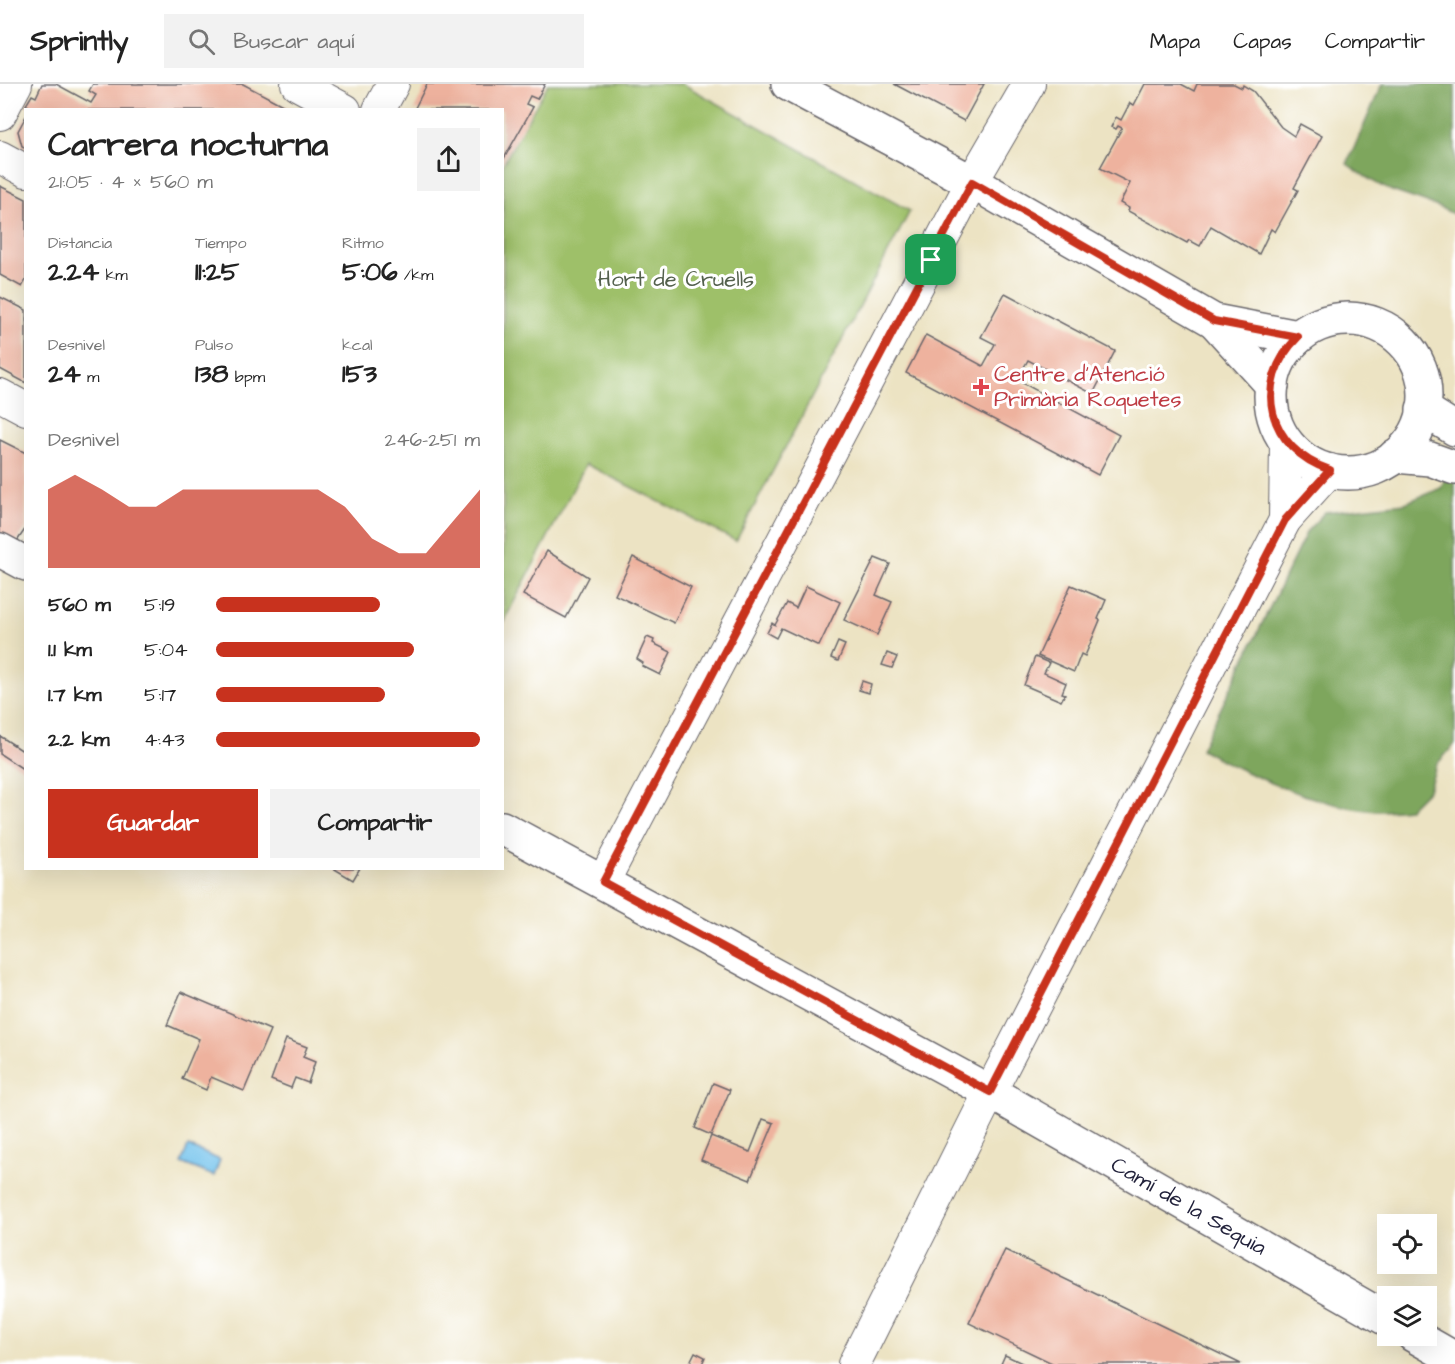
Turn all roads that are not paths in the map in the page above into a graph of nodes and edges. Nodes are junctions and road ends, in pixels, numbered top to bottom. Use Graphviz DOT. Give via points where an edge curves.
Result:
graph roads {
  1 [pos="16,84"];
  2 [pos="297,84"];
  3 [pos="393,84"];
  4 [pos="788,84"];
  5 [pos="1029,84"];
  6 [pos="341,108"];
  7 [pos="380,108"];
  8 [pos="0,114"];
  9 [pos="0,157"];
  10 [pos="24,170"];
  11 [pos="972,182"];
  12 [pos="1214,321"];
  13 [pos="1298,337"];
  14 [pos="1272,385"];
  15 [pos="0,395"];
  16 [pos="24,408"];
  17 [pos="1423,409"];
  18 [pos="1455,429"];
  19 [pos="1286,442"];
  20 [pos="1395,456"];
  21 [pos="1455,468"];
  22 [pos="1330,470"];
  23 [pos="1285,520"];
  24 [pos="0,550"];
  25 [pos="24,563"];
  26 [pos="504,829"];
  27 [pos="603,882"];
  28 [pos="990,1092"];
  29 [pos="1377,1314"];
  30 [pos="1432,1346"];
  31 [pos="1455,1359"];
  32 [pos="854,1364"];
  1 -- 8 [label="street"];
  2 -- 6 [label="street"];
  3 -- 7 [label="street"];
  4 -- 11 [label="street"];
  5 -- 11 [label="street"];
  9 -- 10 [label="street"];
  11 -- 12 [label="street"];
  11 -- 27 [label="street"];
  12 -- 13 [label="street"];
  12 -- 14 [label="street"];
  13 -- 14 [label="street" via="1280,358"];
  13 -- 17 [label="street" via="1318,325 1341,319 1365,321 1386,329 1418,363 1424,386"];
  14 -- 19 [label="street" via="1273,415"];
  15 -- 16 [label="street"];
  17 -- 18 [label="street"];
  17 -- 20 [label="street" via="1413,435"];
  19 -- 22 [label="street" via="1306,460"];
  19 -- 23 [label="street"];
  20 -- 21 [label="street" via="1430,459"];
  20 -- 22 [label="street" via="1364,471"];
  22 -- 23 [label="street"];
  23 -- 28 [label="street"];
  24 -- 25 [label="street"];
  26 -- 27 [label="street, Camí de la Sequia"];
  27 -- 28 [label="street, Camí de la Sequia"];
  28 -- 29 [label="street, Camí de la Sequia"];
  28 -- 32 [label="street"];
  30 -- 31 [label="street"];
}
